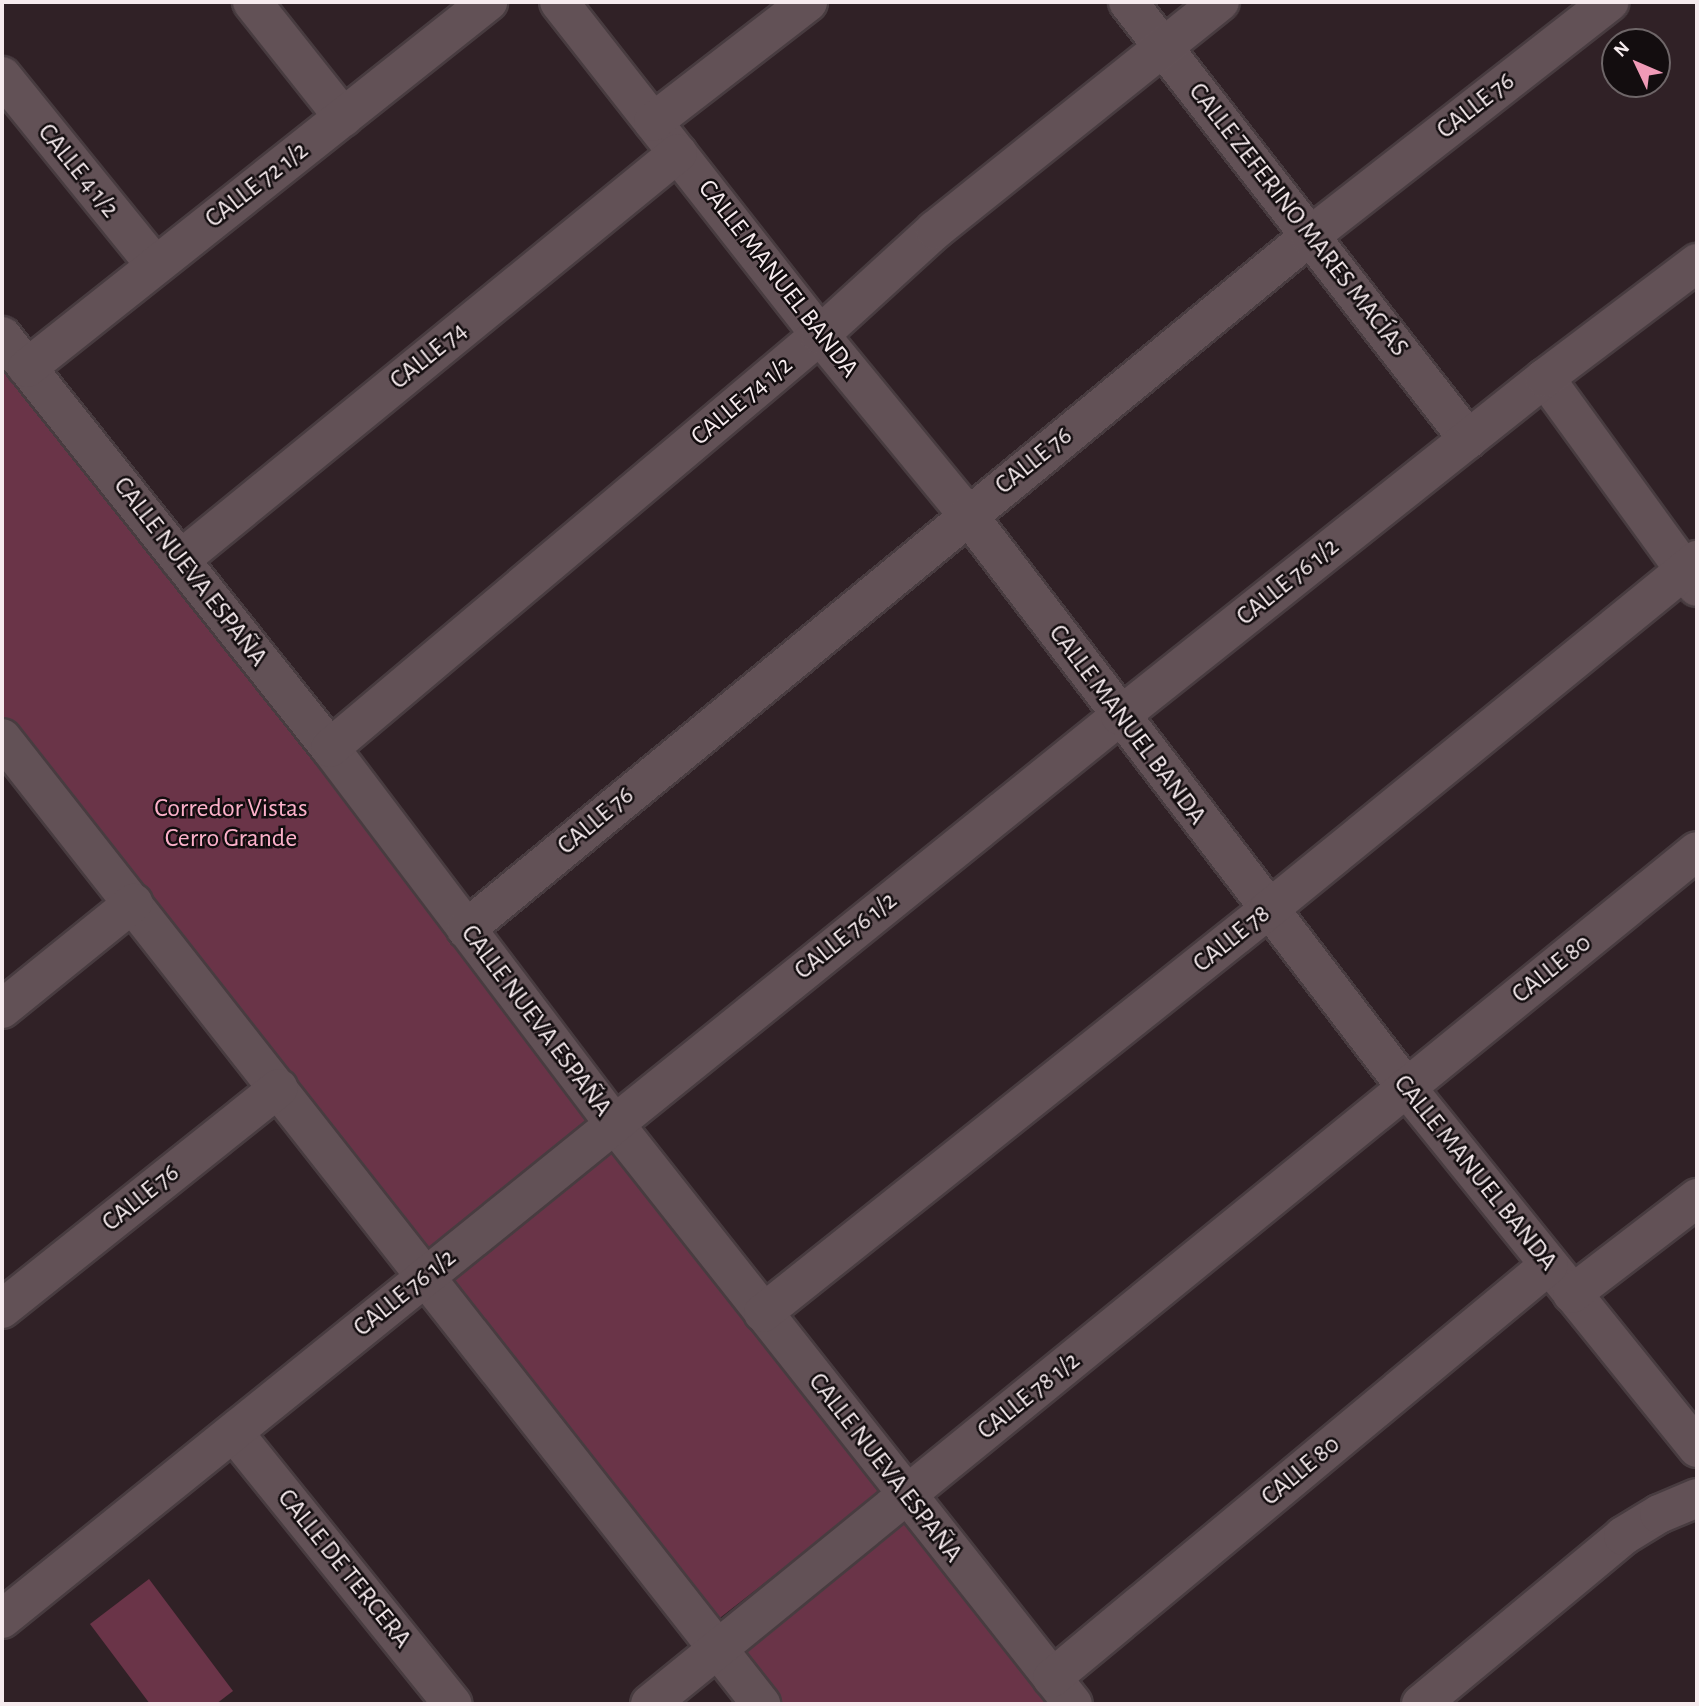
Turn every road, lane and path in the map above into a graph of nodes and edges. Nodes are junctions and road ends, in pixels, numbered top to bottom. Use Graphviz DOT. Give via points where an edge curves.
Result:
graph roads {
  1 [pos="252,2"];
  2 [pos="488,2"];
  3 [pos="559,2"];
  4 [pos="808,2"];
  5 [pos="1128,2"];
  6 [pos="1220,2"];
  7 [pos="1609,2"];
  8 [pos="1163,47"];
  9 [pos="2,76"];
  10 [pos="343,117"];
  11 [pos="653,122"];
  12 [pos="678,153"];
  13 [pos="1310,236"];
  14 [pos="1697,263"];
  15 [pos="155,265"];
  16 [pos="820,335"];
  17 [pos="2,336"];
  18 [pos="27,368"];
  19 [pos="1545,377"];
  20 [pos="1468,439"];
  21 [pos="968,515"];
  22 [pos="180,560"];
  23 [pos="1693,572"];
  24 [pos="1120,716"];
  25 [pos="2,738"];
  26 [pos="330,748"];
  27 [pos="1697,851"];
  28 [pos="133,903"];
  29 [pos="1268,910"];
  30 [pos="466,929"];
  31 [pos="2,1009"];
  32 [pos="1406,1087"];
  33 [pos="279,1088"];
  34 [pos="614,1123"];
  35 [pos="1697,1198"];
  36 [pos="426,1275"];
  37 [pos="1560,1279"];
  38 [pos="2,1309"];
  39 [pos="762,1313"];
  40 [pos="234,1433"];
  41 [pos="1697,1448"];
  42 [pos="906,1496"];
  43 [pos="1697,1498"];
  44 [pos="2,1619"];
  45 [pos="719,1649"];
  46 [pos="1063,1691"];
  47 [pos="1437,1699"];
  48 [pos="453,1704"];
  49 [pos="650,1704"];
  50 [pos="761,1704"];
  1 -- 10 [label="street"];
  2 -- 10 [label="street, CALLE 72 1/2"];
  3 -- 11 [label="street, CALLE MANUEL BANDA"];
  4 -- 11 [label="street"];
  5 -- 8 [label="street, CALLE ZEFERINO MARES MACÍAS"];
  6 -- 8 [label="street, CALLE 74 1/2"];
  7 -- 13 [label="street, CALLE 76"];
  8 -- 13 [label="street, CALLE ZEFERINO MARES MACÍAS"];
  8 -- 16 [label="street, CALLE 74 1/2" via="945,222"];
  9 -- 15 [label="street, CALLE 4 1/2"];
  10 -- 15 [label="street, CALLE 72 1/2"];
  11 -- 12 [label="street, CALLE MANUEL BANDA"];
  12 -- 16 [label="street, CALLE MANUEL BANDA"];
  12 -- 22 [label="street, CALLE 74"];
  13 -- 20 [label="street, CALLE ZEFERINO MARES MACÍAS"];
  13 -- 21 [label="street, CALLE 76"];
  14 -- 19 [label="street, CALLE 76 1/2"];
  15 -- 18 [label="street, CALLE 72 1/2"];
  16 -- 21 [label="street, CALLE MANUEL BANDA"];
  16 -- 26 [label="street, CALLE 74 1/2"];
  17 -- 18 [label="street, CALLE NUEVA ESPAÑA"];
  18 -- 22 [label="street, CALLE NUEVA ESPAÑA"];
  19 -- 20 [label="street, CALLE 76 1/2"];
  19 -- 23 [label="street"];
  20 -- 24 [label="street, CALLE 76 1/2"];
  21 -- 24 [label="street, CALLE MANUEL BANDA"];
  21 -- 30 [label="street, CALLE 76"];
  22 -- 26 [label="street, CALLE NUEVA ESPAÑA"];
  23 -- 29 [label="street, CALLE 78"];
  24 -- 29 [label="street, CALLE MANUEL BANDA"];
  24 -- 34 [label="street, CALLE 76 1/2"];
  25 -- 28 [label="street"];
  26 -- 30 [label="street, CALLE NUEVA ESPAÑA"];
  27 -- 32 [label="street, CALLE 80"];
  28 -- 31 [label="street"];
  28 -- 33 [label="street"];
  29 -- 32 [label="street, CALLE MANUEL BANDA"];
  29 -- 39 [label="street, CALLE 78"];
  30 -- 34 [label="street, CALLE NUEVA ESPAÑA"];
  32 -- 37 [label="street, CALLE MANUEL BANDA"];
  32 -- 42 [label="street, CALLE 78 1/2"];
  33 -- 36 [label="street"];
  33 -- 38 [label="street, CALLE 76"];
  34 -- 36 [label="street, CALLE 76 1/2"];
  34 -- 39 [label="street, CALLE NUEVA ESPAÑA"];
  35 -- 37 [label="street, CALLE 80"];
  36 -- 40 [label="street, CALLE 76 1/2"];
  36 -- 45 [label="street"];
  37 -- 41 [label="street, CALLE MANUEL BANDA"];
  37 -- 46 [label="street, CALLE 80"];
  39 -- 42 [label="street, CALLE NUEVA ESPAÑA"];
  40 -- 44 [label="street, CALLE 76 1/2"];
  40 -- 48 [label="street, CALLE DE TERCERA"];
  42 -- 45 [label="street, CALLE 78 1/2"];
  42 -- 46 [label="street, CALLE NUEVA ESPAÑA"];
  43 -- 47 [label="street" via="1623,1536"];
  45 -- 49 [label="street, CALLE 78 1/2"];
  45 -- 50 [label="street"];
}
